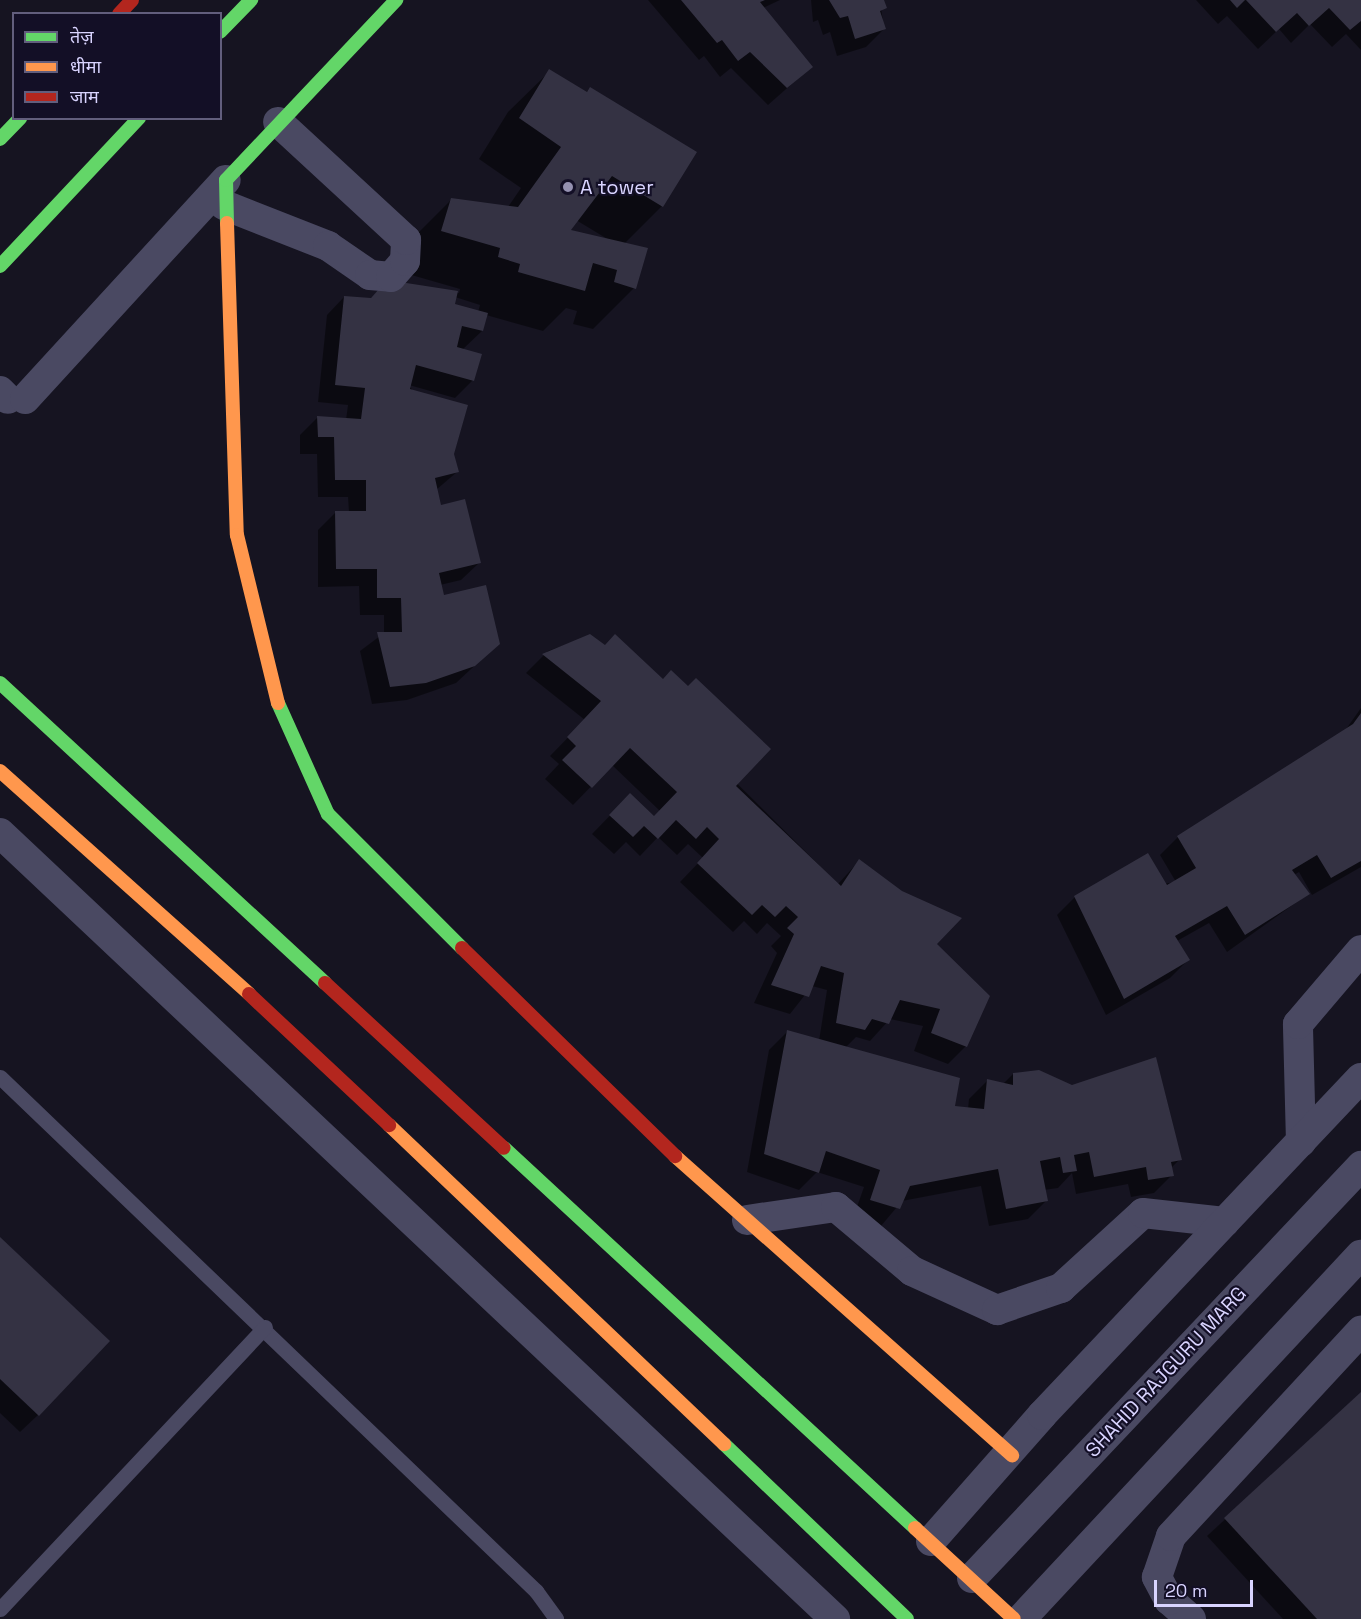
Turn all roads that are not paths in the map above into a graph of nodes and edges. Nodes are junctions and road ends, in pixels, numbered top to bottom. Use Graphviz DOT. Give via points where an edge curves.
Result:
graph roads {
  1 [pos="132,0"];
  2 [pos="251,0"];
  3 [pos="396,0"];
  4 [pos="121,12"];
  5 [pos="222,30"];
  6 [pos="18,120"];
  7 [pos="137,120"];
  8 [pos="278,122"];
  9 [pos="0,139"];
  10 [pos="225,193"];
  11 [pos="0,266"];
  12 [pos="11,396"];
  13 [pos="0,683"];
  14 [pos="0,771"];
  15 [pos="0,833"];
  16 [pos="1361,950"];
  17 [pos="0,1077"];
  18 [pos="1361,1078"];
  19 [pos="1301,1142"];
  20 [pos="1361,1166"];
  21 [pos="747,1220"];
  22 [pos="1225,1222"];
  23 [pos="1361,1255"];
  24 [pos="265,1328"];
  25 [pos="1361,1330"];
  26 [pos="1012,1455"];
  27 [pos="931,1541"];
  28 [pos="972,1578"];
  29 [pos="0,1609"];
  30 [pos="556,1619"];
  31 [pos="835,1619"];
  32 [pos="908,1619"];
  33 [pos="1014,1619"];
  34 [pos="1021,1619"];
  35 [pos="1191,1619"];
  1 -- 4 [label="street"];
  2 -- 5 [label="street"];
  3 -- 8 [label="street"];
  6 -- 9 [label="street"];
  7 -- 11 [label="street"];
  8 -- 10 [label="street"];
  8 -- 10 [label="street" via="406,240 405,261 391,278 370,275 328,246"];
  10 -- 12 [label="street"];
  10 -- 21 [label="street" via="237,535 271,686 328,814 643,1128"];
  13 -- 27 [label="street"];
  14 -- 32 [label="street" via="284,1025"];
  15 -- 31 [label="street"];
  16 -- 19 [label="street" via="1298,1024"];
  17 -- 24 [label="lane"];
  18 -- 19 [label="street"];
  19 -- 22 [label="street"];
  20 -- 28 [label="street, SHAHID RAJGURU MARG"];
  21 -- 22 [label="street" via="836,1207 912,1271 998,1310 1061,1288 1143,1213"];
  21 -- 26 [label="street"];
  22 -- 26 [label="street" via="1042,1415"];
  23 -- 34 [label="street"];
  24 -- 29 [label="lane"];
  24 -- 30 [label="lane" via="536,1591"];
  25 -- 35 [label="street" via="1170,1536 1156,1576 1169,1600"];
  26 -- 27 [label="street"];
  27 -- 28 [label="street"];
  28 -- 33 [label="street"];
}
